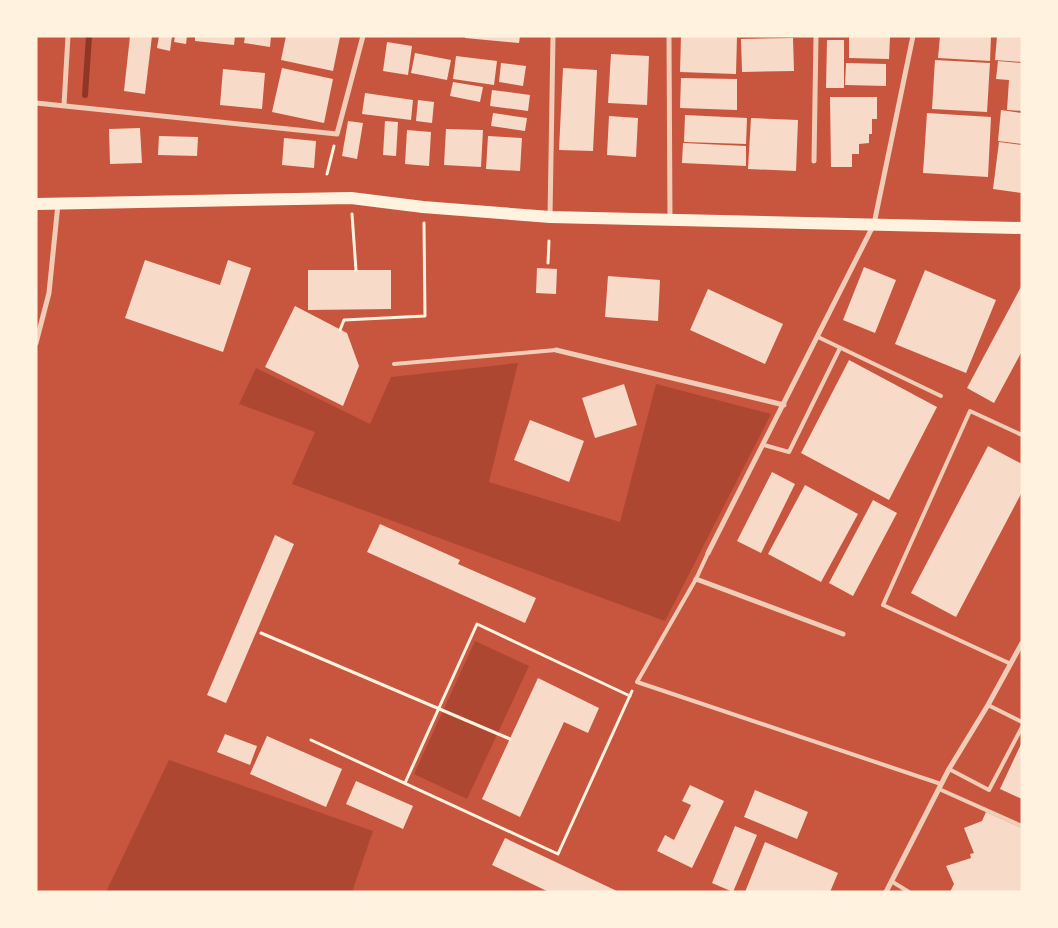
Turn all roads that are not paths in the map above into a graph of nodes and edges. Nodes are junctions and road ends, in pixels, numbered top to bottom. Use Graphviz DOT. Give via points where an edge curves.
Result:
graph roads {
  1 [pos="68,36"];
  2 [pos="363,36"];
  3 [pos="553,36"];
  4 [pos="669,36"];
  5 [pos="816,36"];
  6 [pos="913,36"];
  7 [pos="36,103"];
  8 [pos="64,106"];
  9 [pos="814,161"];
  10 [pos="36,204"];
  11 [pos="58,204"];
  12 [pos="550,217"];
  13 [pos="670,220"];
  14 [pos="874,224"];
  15 [pos="1022,228"];
  16 [pos="818,337"];
  17 [pos="36,343"];
  18 [pos="840,348"];
  19 [pos="556,350"];
  20 [pos="394,364"];
  21 [pos="941,396"];
  22 [pos="784,405"];
  23 [pos="1022,435"];
  24 [pos="764,445"];
  25 [pos="708,553"];
  26 [pos="696,579"];
  27 [pos="843,634"];
  28 [pos="1022,643"];
  29 [pos="1011,664"];
  30 [pos="988,705"];
  31 [pos="1022,722"];
  32 [pos="1022,727"];
  33 [pos="949,769"];
  34 [pos="940,786"];
  35 [pos="1022,826"];
  36 [pos="891,881"];
  37 [pos="886,892"];
  38 [pos="909,892"];
  1 -- 8 [label="street"];
  2 -- 8 [label="street" via="337,134"];
  3 -- 12 [label="street"];
  4 -- 13 [label="street"];
  5 -- 9 [label="street"];
  6 -- 14 [label="street"];
  7 -- 8 [label="street"];
  10 -- 11 [label="main road"];
  11 -- 12 [label="main road" via="351,198"];
  11 -- 17 [label="street" via="49,293"];
  12 -- 13 [label="main road"];
  13 -- 14 [label="main road"];
  14 -- 15 [label="main road"];
  14 -- 16 [label="street"];
  16 -- 18 [label="lane"];
  16 -- 22 [label="street"];
  18 -- 21 [label="lane"];
  18 -- 24 [label="lane" via="789,452"];
  19 -- 20 [label="lane"];
  19 -- 22 [label="street"];
  22 -- 24 [label="street"];
  23 -- 29 [label="lane" via="970,411 883,605"];
  24 -- 25 [label="street"];
  25 -- 26 [label="lane"];
  26 -- 27 [label="street"];
  26 -- 34 [label="lane" via="637,682"];
  28 -- 29 [label="street"];
  29 -- 30 [label="street"];
  30 -- 31 [label="lane"];
  30 -- 33 [label="street"];
  32 -- 33 [label="lane" via="989,790"];
  33 -- 34 [label="street"];
  34 -- 35 [label="lane"];
  34 -- 36 [label="street"];
  36 -- 37 [label="street"];
  36 -- 38 [label="lane"];
}
